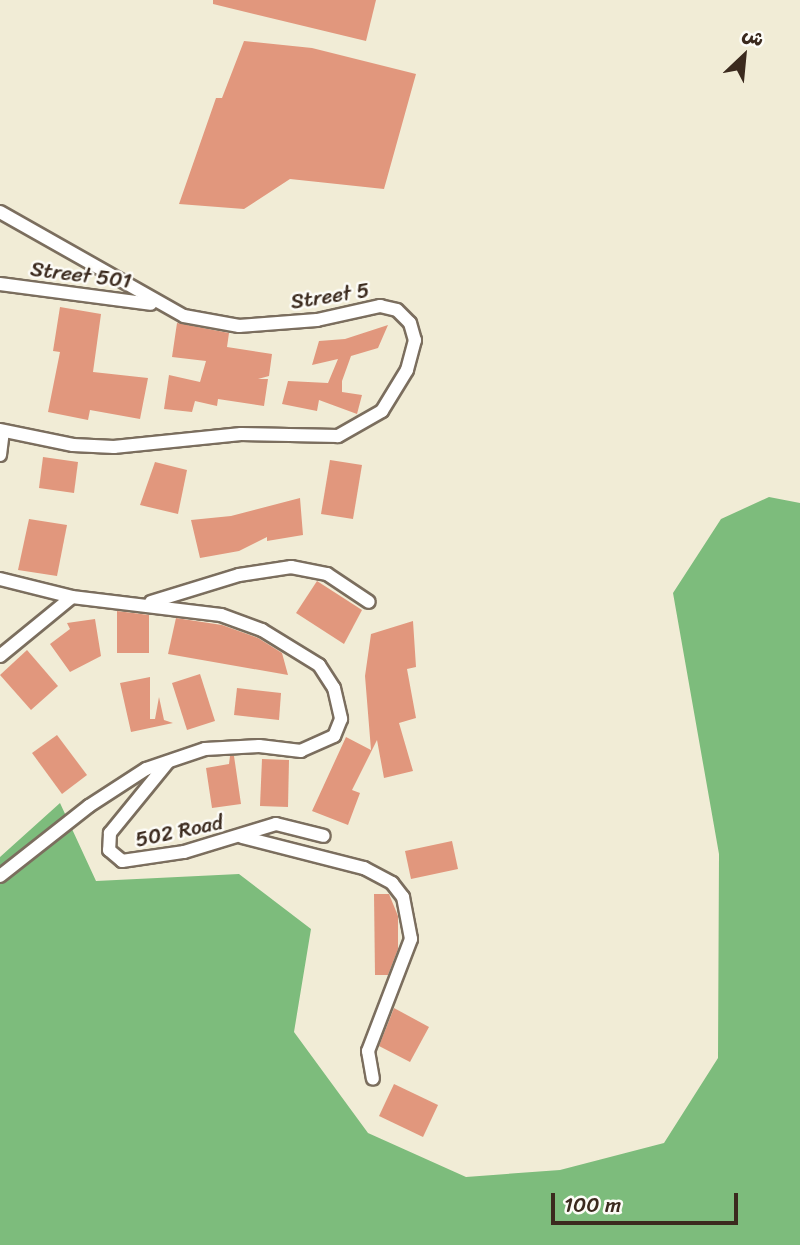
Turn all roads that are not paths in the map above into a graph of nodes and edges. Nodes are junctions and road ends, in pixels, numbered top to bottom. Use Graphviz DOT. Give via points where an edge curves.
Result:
graph roads {
  1 [pos="0,212"];
  2 [pos="0,284"];
  3 [pos="158,305"];
  4 [pos="2,430"];
  5 [pos="0,455"];
  6 [pos="0,579"];
  7 [pos="72,597"];
  8 [pos="369,602"];
  9 [pos="147,603"];
  10 [pos="0,656"];
  11 [pos="168,762"];
  12 [pos="324,836"];
  13 [pos="242,837"];
  14 [pos="0,876"];
  15 [pos="373,1079"];
  1 -- 3 [label="street, Street 5"];
  2 -- 3 [label="street, Street 501"];
  3 -- 4 [label="street, Street 5" via="184,316 239,326 317,320 380,306 397,310 410,323 415,340 407,370 388,405 369,422 338,436 241,433 114,447 72,445"];
  4 -- 5 [label="street"];
  6 -- 7 [label="street"];
  7 -- 9 [label="street"];
  7 -- 10 [label="street"];
  8 -- 9 [label="street" via="327,574 291,567 239,575"];
  9 -- 11 [label="street" via="221,615 283,640 319,665 340,703 338,730 321,745 301,751 205,749"];
  11 -- 13 [label="street, 502 Road" via="110,833 107,846 115,857 139,862"];
  11 -- 14 [label="street" via="121,783"];
  12 -- 13 [label="street, 502 Road" via="276,824"];
  13 -- 15 [label="street" via="364,868 392,883 403,897 411,939 368,1051"];
}
